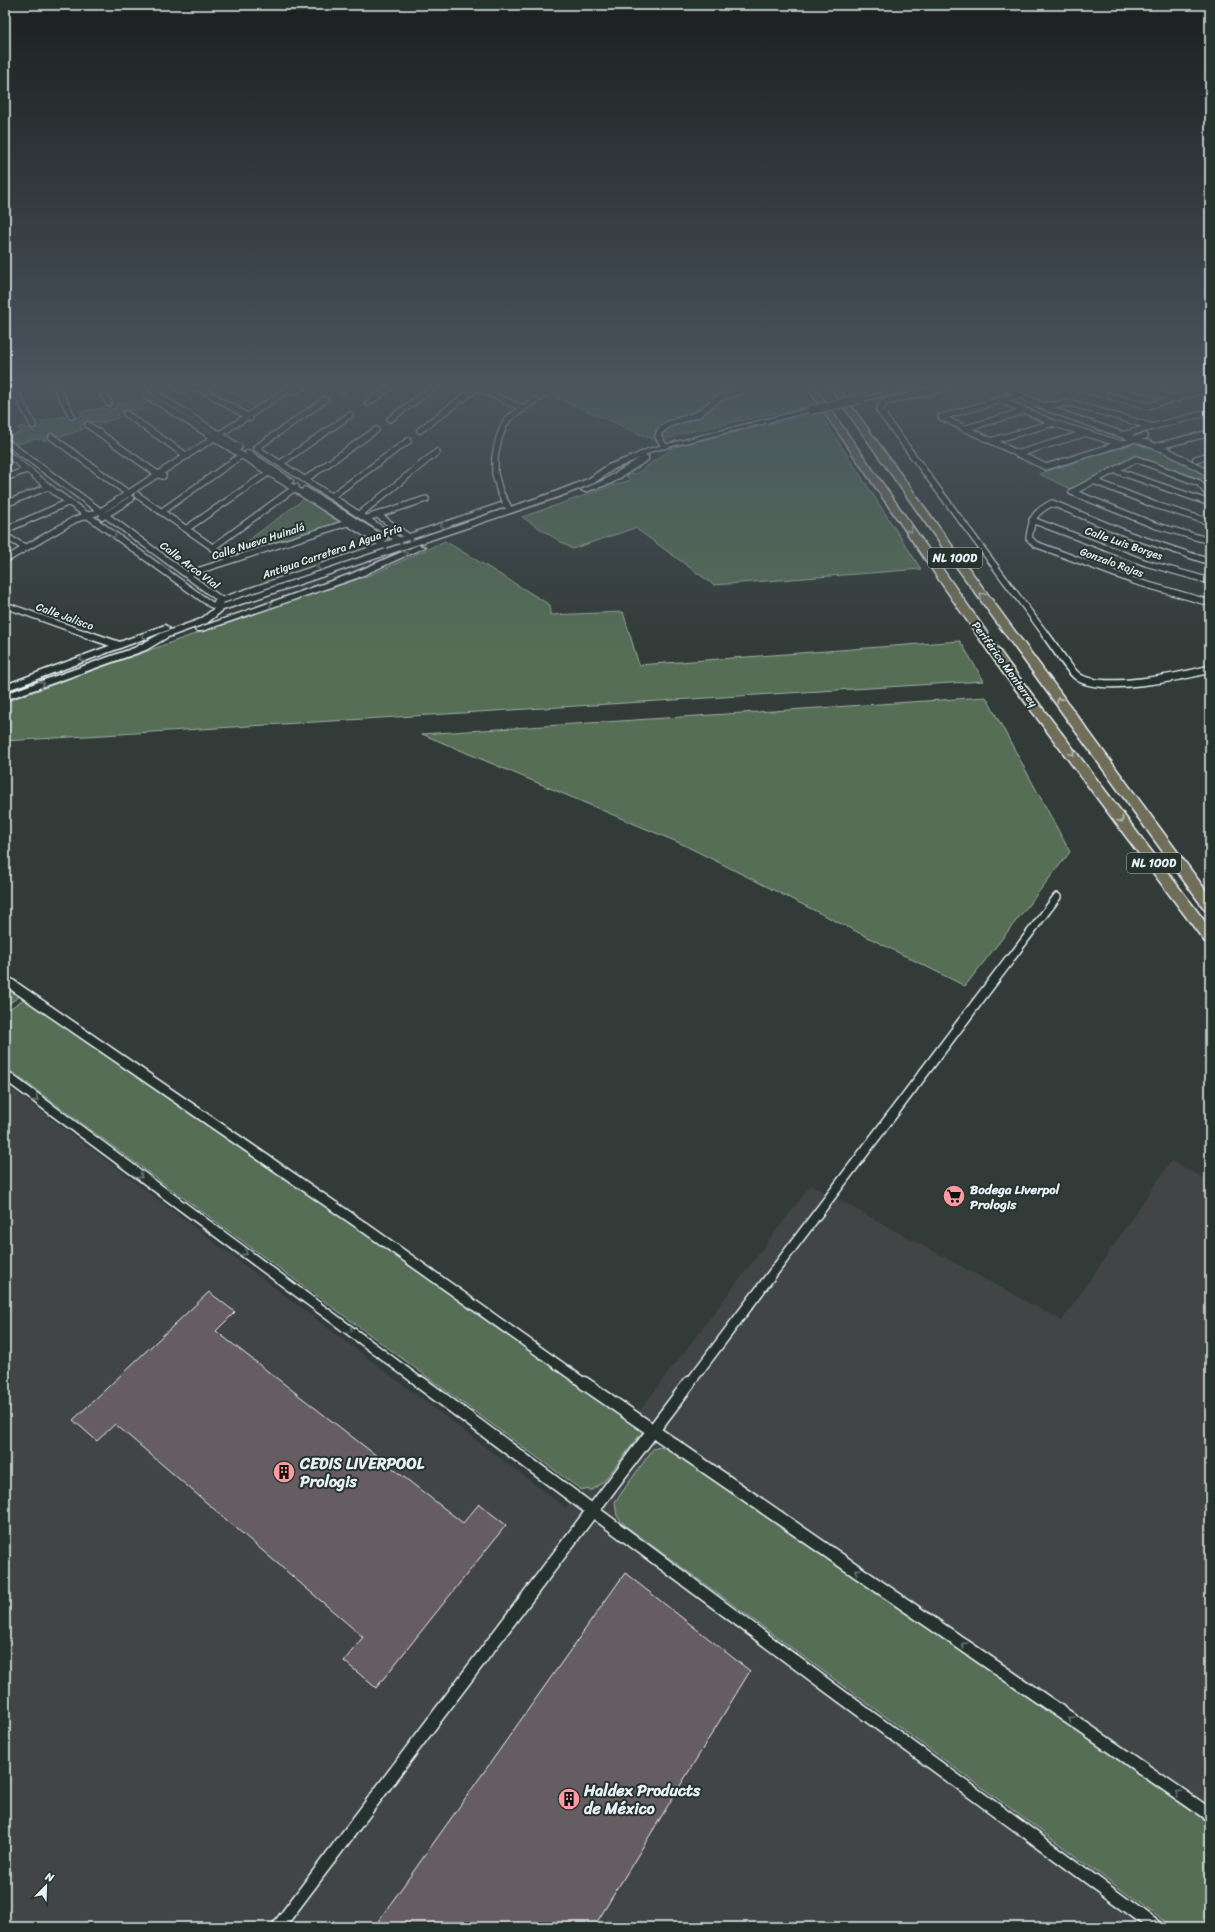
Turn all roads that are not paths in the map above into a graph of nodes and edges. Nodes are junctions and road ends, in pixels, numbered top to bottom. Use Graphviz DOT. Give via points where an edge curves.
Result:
graph roads {
  1 [pos="18,473"];
  2 [pos="30,473"];
  3 [pos="49,473"];
  4 [pos="101,473"];
  5 [pos="156,473"];
  6 [pos="162,473"];
  7 [pos="170,473"];
  8 [pos="216,473"];
  9 [pos="268,473"];
  10 [pos="275,473"];
  11 [pos="297,473"];
  12 [pos="314,473"];
  13 [pos="364,473"];
  14 [pos="411,473"];
  15 [pos="495,473"];
  16 [pos="602,473"];
  17 [pos="623,473"];
  18 [pos="871,473"];
  19 [pos="895,473"];
  20 [pos="926,473"];
  21 [pos="1108,473"];
  22 [pos="1123,473"];
  23 [pos="1178,473"];
  24 [pos="159,475"];
  25 [pos="166,476"];
  26 [pos="5,478"];
  27 [pos="306,479"];
  28 [pos="1094,481"];
  29 [pos="48,487"];
  30 [pos="296,487"];
  31 [pos="129,494"];
  32 [pos="137,496"];
  33 [pos="332,496"];
  34 [pos="1210,496"];
  35 [pos="426,499"];
  36 [pos="69,502"];
  37 [pos="1210,503"];
  38 [pos="5,504"];
  39 [pos="508,507"];
  40 [pos="161,512"];
  41 [pos="104,513"];
  42 [pos="360,514"];
  43 [pos="378,515"];
  44 [pos="87,516"];
  45 [pos="367,518"];
  46 [pos="1032,520"];
  47 [pos="95,521"];
  48 [pos="354,521"];
  49 [pos="1210,522"];
  50 [pos="347,523"];
  51 [pos="6,528"];
  52 [pos="186,529"];
  53 [pos="5,536"];
  54 [pos="408,537"];
  55 [pos="1210,541"];
  56 [pos="416,542"];
  57 [pos="383,545"];
  58 [pos="397,545"];
  59 [pos="26,548"];
  60 [pos="212,548"];
  61 [pos="5,560"];
  62 [pos="231,560"];
  63 [pos="1210,562"];
  64 [pos="189,574"];
  65 [pos="176,579"];
  66 [pos="1210,581"];
  67 [pos="304,593"];
  68 [pos="1210,603"];
  69 [pos="210,604"];
  70 [pos="220,604"];
  71 [pos="5,605"];
  72 [pos="245,613"];
  73 [pos="118,645"];
  74 [pos="137,650"];
  75 [pos="1210,669"];
  76 [pos="5,688"];
  77 [pos="5,697"];
  78 [pos="1057,897"];
  79 [pos="1210,906"];
  80 [pos="1210,938"];
  81 [pos="5,980"];
  82 [pos="5,1075"];
  83 [pos="652,1431"];
  84 [pos="591,1511"];
  85 [pos="1210,1815"];
  86 [pos="278,1927"];
  87 [pos="1156,1927"];
  1 -- 26 [label="street"];
  2 -- 29 [label="street, Calle Arco Vial"];
  3 -- 41 [label="street, Calle Arco Vial"];
  4 -- 31 [label="street"];
  5 -- 24 [label="street"];
  6 -- 24 [label="street"];
  7 -- 25 [label="street"];
  8 -- 40 [label="street"];
  9 -- 30 [label="street"];
  9 -- 52 [label="street"];
  10 -- 30 [label="street"];
  11 -- 27 [label="street"];
  12 -- 27 [label="street"];
  13 -- 33 [label="street"];
  14 -- 42 [label="street"];
  15 -- 39 [label="street" via="498,490"];
  16 -- 39 [label="street" via="591,481 541,500"];
  67 -- 17 [label="street, one-way" via="354,576 448,537 557,501"];
  18 -- 80 [label="highway, Periférico Monterrey / NL 100D, one-way" via="1005,667"];
  79 -- 19 [label="highway, Periférico Monterrey / NL 100D, one-way"];
  20 -- 75 [label="street" via="1077,676 1089,682 1120,682 1177,677"];
  21 -- 28 [label="street"];
  22 -- 37 [label="street"];
  23 -- 34 [label="street" via="1202,482"];
  24 -- 25 [label="street"];
  24 -- 31 [label="street"];
  25 -- 32 [label="street"];
  27 -- 33 [label="street"];
  28 -- 49 [label="street"];
  28 -- 55 [label="street" via="1072,492 1154,525"];
  29 -- 36 [label="street, Calle Arco Vial"];
  29 -- 38 [label="street"];
  30 -- 48 [label="street"];
  30 -- 50 [label="street"];
  30 -- 60 [label="street"];
  31 -- 41 [label="street"];
  32 -- 40 [label="street"];
  32 -- 41 [label="street"];
  33 -- 42 [label="street"];
  35 -- 43 [label="street"];
  36 -- 44 [label="street, Calle Arco Vial"];
  36 -- 51 [label="street"];
  39 -- 54 [label="street, Antigua Carretera A Agua Fría, one-way"];
  39 -- 56 [label="street"];
  40 -- 52 [label="street"];
  41 -- 44 [label="street"];
  41 -- 47 [label="street"];
  41 -- 64 [label="street, Calle Arco Vial"];
  42 -- 45 [label="street"];
  43 -- 45 [label="street"];
  43 -- 54 [label="street"];
  44 -- 47 [label="street, Calle Arco Vial"];
  44 -- 59 [label="street" via="74,520"];
  45 -- 58 [label="street"];
  46 -- 63 [label="street" via="1035,513 1052,504 1153,545"];
  46 -- 66 [label="street, Calle Luis Borges" via="1146,563"];
  46 -- 68 [label="street, Gonzalo Rojas" via="1029,538 1035,544 1134,581"];
  47 -- 65 [label="street, Calle Arco Vial, one-way"];
  48 -- 50 [label="street, Calle Nueva Huinalá"];
  48 -- 58 [label="street"];
  50 -- 57 [label="street"];
  50 -- 62 [label="street, Calle Nueva Huinalá"];
  52 -- 60 [label="street"];
  53 -- 59 [label="street"];
  54 -- 56 [label="street"];
  54 -- 58 [label="street, Antigua Carretera A Agua Fría"];
  56 -- 58 [label="street"];
  57 -- 58 [label="street, Antigua Carretera A Agua Fría"];
  57 -- 70 [label="street, Antigua Carretera A Agua Fría, one-way"];
  58 -- 67 [label="street" via="383,559 320,582"];
  58 -- 70 [label="street"];
  59 -- 61 [label="street"];
  60 -- 62 [label="street"];
  62 -- 64 [label="street, Calle Nueva Huinalá"];
  64 -- 65 [label="street, Calle Nueva Huinalá"];
  64 -- 70 [label="street, Calle Arco Vial"];
  65 -- 69 [label="street, Calle Arco Vial"];
  72 -- 67 [label="street, one-way"];
  69 -- 70 [label="street, Antigua Carretera A Agua Fría"];
  70 -- 72 [label="street"];
  70 -- 73 [label="street, Antigua Carretera A Agua Fría, one-way"];
  70 -- 74 [label="street" via="204,621 165,635"];
  71 -- 73 [label="street, Calle Jalisco"];
  72 -- 74 [label="street"];
  73 -- 76 [label="street, Antigua Carretera A Agua Fría, one-way"];
  77 -- 74 [label="street, one-way"];
  78 -- 83 [label="street"];
  81 -- 83 [label="street" via="364,1227"];
  82 -- 84 [label="street, one-way"];
  83 -- 84 [label="street"];
  85 -- 83 [label="street, one-way"];
  84 -- 86 [label="street"];
  84 -- 87 [label="street"];
}
